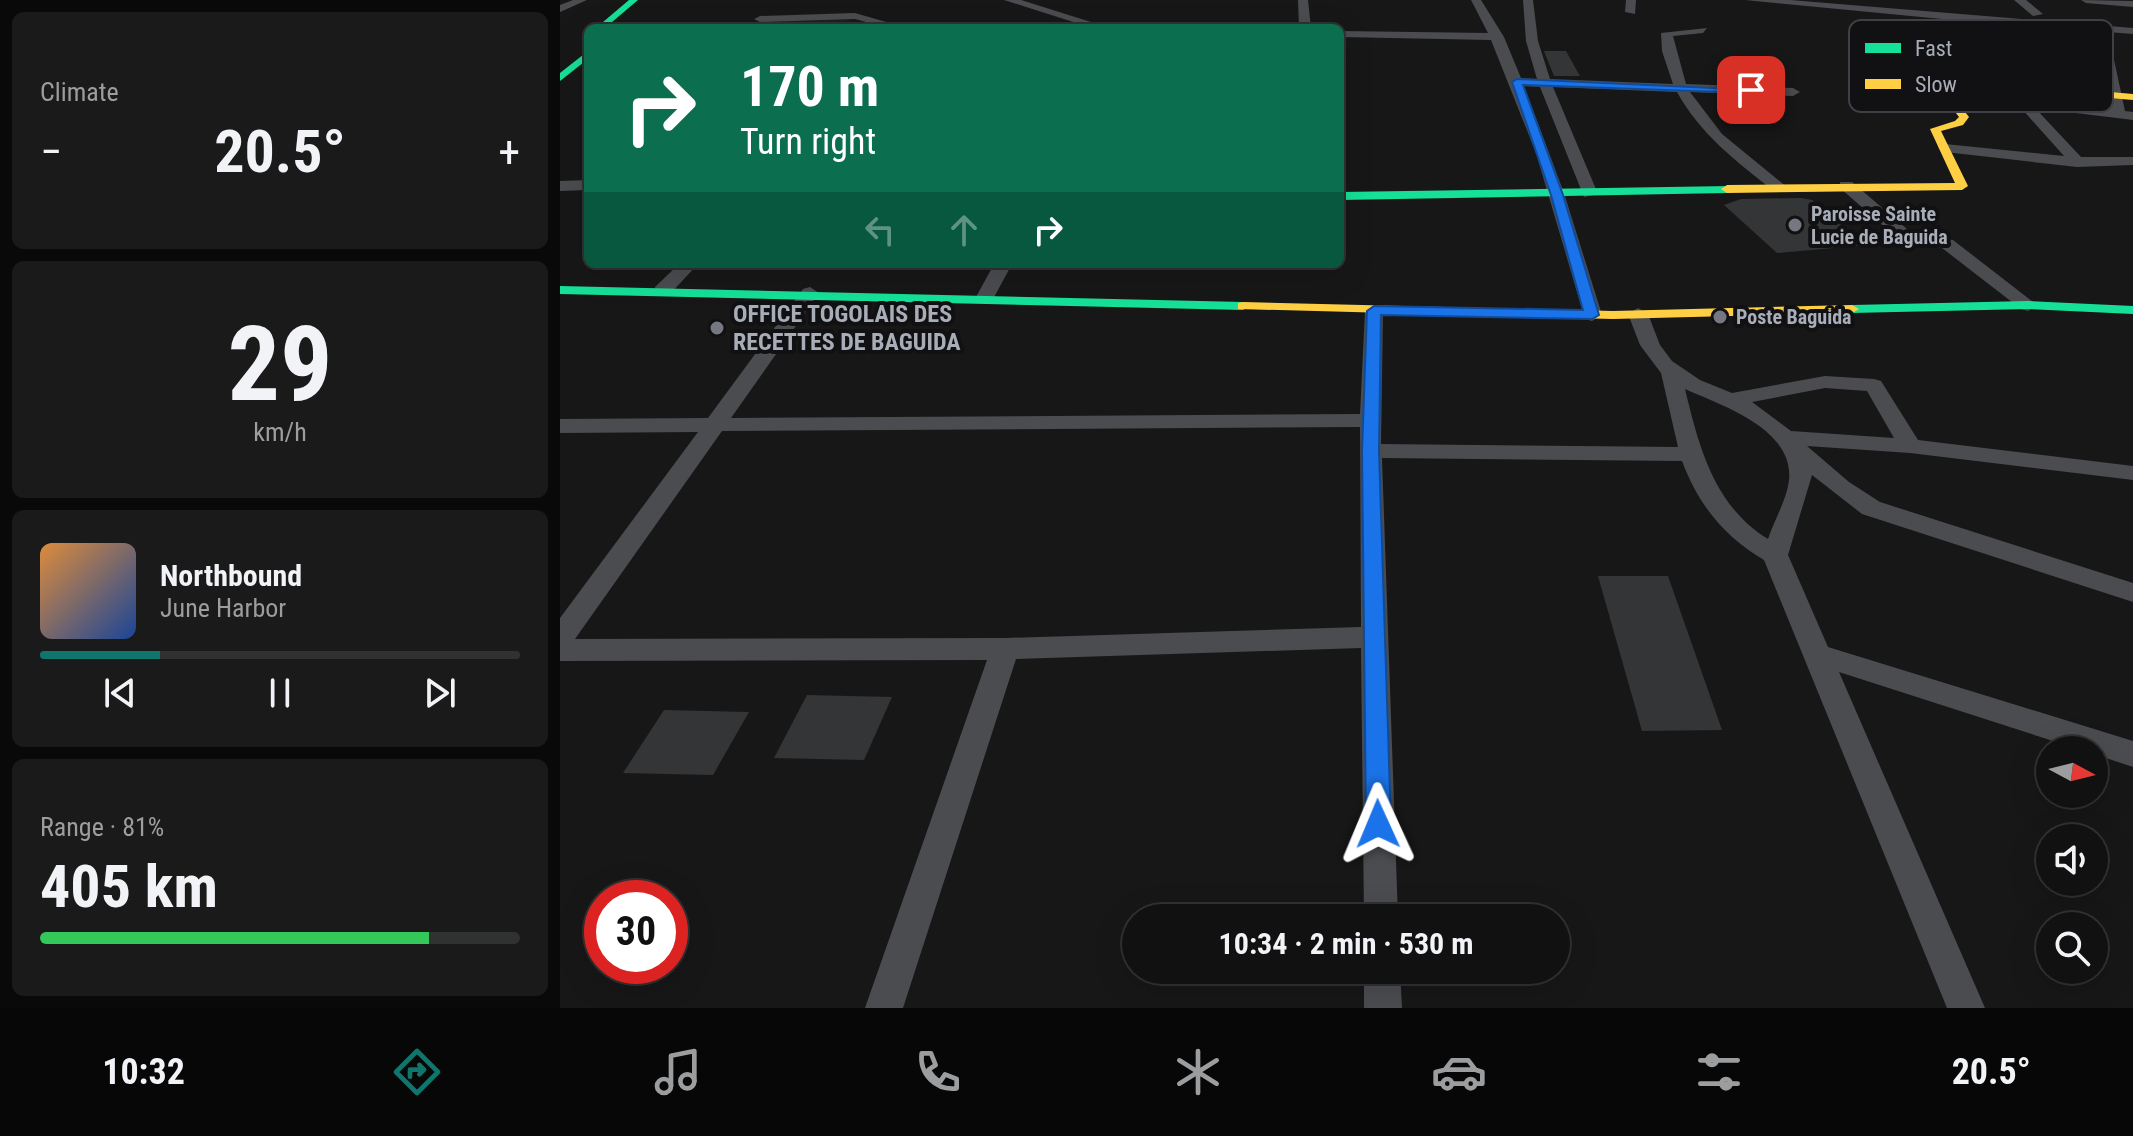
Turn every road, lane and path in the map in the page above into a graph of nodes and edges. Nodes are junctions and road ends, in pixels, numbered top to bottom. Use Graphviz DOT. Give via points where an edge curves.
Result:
graph roads {
  1 [pos="582,0"];
  2 [pos="634,0"];
  3 [pos="652,0"];
  4 [pos="1009,0"];
  5 [pos="1303,0"];
  6 [pos="1476,0"];
  7 [pos="1528,0"];
  8 [pos="1750,0"];
  9 [pos="1836,0"];
  10 [pos="2019,0"];
  11 [pos="2086,0"];
  12 [pos="1821,3"];
  13 [pos="2133,4"];
  14 [pos="560,9"];
  15 [pos="2037,14"];
  16 [pos="1945,15"];
  17 [pos="760,19"];
  18 [pos="1949,20"];
  19 [pos="2005,20"];
  20 [pos="2084,20"];
  21 [pos="2113,22"];
  22 [pos="605,24"];
  23 [pos="624,24"];
  24 [pos="886,24"];
  25 [pos="1090,24"];
  26 [pos="1305,24"];
  27 [pos="2133,24"];
  28 [pos="2113,29"];
  29 [pos="1703,30"];
  30 [pos="2133,31"];
  31 [pos="1344,34"];
  32 [pos="1498,37"];
  33 [pos="584,41"];
  34 [pos="584,57"];
  35 [pos="560,61"];
  36 [pos="2113,63"];
  37 [pos="560,78"];
  38 [pos="1517,82"];
  39 [pos="1545,82"];
  40 [pos="1680,87"];
  41 [pos="1793,92"];
  42 [pos="2124,96"];
  43 [pos="1960,112"];
  44 [pos="2032,112"];
  45 [pos="2102,112"];
  46 [pos="2126,115"];
  47 [pos="1945,148"];
  48 [pos="2133,161"];
  49 [pos="2077,162"];
  50 [pos="584,185"];
  51 [pos="1846,185"];
  52 [pos="560,186"];
  53 [pos="1780,188"];
  54 [pos="1590,194"];
  55 [pos="1557,195"];
  56 [pos="1344,196"];
  57 [pos="685,268"];
  58 [pos="1001,268"];
  59 [pos="560,290"];
  60 [pos="662,291"];
  61 [pos="810,293"];
  62 [pos="985,297"];
  63 [pos="2028,305"];
  64 [pos="2133,310"];
  65 [pos="1374,311"];
  66 [pos="1638,314"];
  67 [pos="1592,315"];
  68 [pos="1671,372"];
  69 [pos="1734,399"];
  70 [pos="1371,420"];
  71 [pos="716,424"];
  72 [pos="560,426"];
  73 [pos="1787,442"];
  74 [pos="1910,446"];
  75 [pos="1370,451"];
  76 [pos="1689,454"];
  77 [pos="2133,473"];
  78 [pos="1775,555"];
  79 [pos="2133,593"];
  80 [pos="1374,637"];
  81 [pos="560,639"];
  82 [pos="1005,649"];
  83 [pos="560,650"];
  84 [pos="1819,655"];
  85 [pos="2133,754"];
  86 [pos="1381,904"];
  87 [pos="1382,984"];
  88 [pos="884,1008"];
  89 [pos="1383,1008"];
  90 [pos="1966,1008"];
  1 -- 14 [label="street"];
  2 -- 22 [label="main road"];
  3 -- 23 [label="main road"];
  4 -- 25 [label="street"];
  5 -- 26 [label="street"];
  6 -- 32 [label="street"];
  7 -- 39 [label="street" via="1529,26"];
  8 -- 12 [label="street"];
  9 -- 20 [label="street"];
  10 -- 15 [label="street"];
  11 -- 13 [label="street"];
  12 -- 16 [label="street"];
  16 -- 18 [label="street"];
  16 -- 19 [label="street"];
  17 -- 24 [label="street" via="855,16"];
  21 -- 27 [label="street"];
  28 -- 30 [label="street"];
  29 -- 40 [label="street" via="1667,33"];
  31 -- 32 [label="street"];
  32 -- 38 [label="street"];
  33 -- 35 [label="main road"];
  34 -- 37 [label="main road"];
  36 -- 42 [label="street"];
  38 -- 39 [label="street"];
  38 -- 55 [label="street"];
  39 -- 40 [label="street"];
  39 -- 54 [label="street"];
  40 -- 41 [label="street"];
  40 -- 53 [label="street" via="1708,131"];
  42 -- 46 [label="street"];
  43 -- 47 [label="main road" via="1964,117 1959,123 1935,129"];
  44 -- 49 [label="street"];
  45 -- 46 [label="street"];
  47 -- 49 [label="street"];
  47 -- 51 [label="main road" via="1962,186"];
  48 -- 49 [label="street"];
  50 -- 52 [label="street"];
  51 -- 53 [label="main road"];
  51 -- 63 [label="street" via="1909,239 1947,244"];
  53 -- 54 [label="main road"];
  54 -- 55 [label="main road"];
  55 -- 56 [label="main road"];
  55 -- 67 [label="street"];
  57 -- 60 [label="street"];
  58 -- 62 [label="street"];
  59 -- 60 [label="main road"];
  60 -- 61 [label="main road"];
  61 -- 62 [label="main road"];
  61 -- 71 [label="street"];
  62 -- 65 [label="main road"];
  63 -- 64 [label="main road"];
  63 -- 66 [label="main road"];
  65 -- 67 [label="main road"];
  65 -- 70 [label="street"];
  66 -- 67 [label="main road"];
  66 -- 68 [label="street" via="1649,347"];
  68 -- 69 [label="street"];
  68 -- 76 [label="street"];
  69 -- 73 [label="street"];
  69 -- 74 [label="street" via="1825,382 1874,385"];
  70 -- 71 [label="street"];
  70 -- 75 [label="street"];
  71 -- 72 [label="street"];
  71 -- 81 [label="street"];
  73 -- 74 [label="street"];
  73 -- 78 [label="street" via="1801,479"];
  73 -- 79 [label="street" via="1840,491 1871,508"];
  74 -- 77 [label="street"];
  75 -- 76 [label="street"];
  75 -- 80 [label="street"];
  76 -- 78 [label="street" via="1708,495 1734,528"];
  78 -- 84 [label="street"];
  80 -- 82 [label="street"];
  80 -- 86 [label="street"];
  82 -- 83 [label="street"];
  82 -- 88 [label="street"];
  84 -- 85 [label="street"];
  84 -- 90 [label="street"];
  87 -- 89 [label="street"];
}
